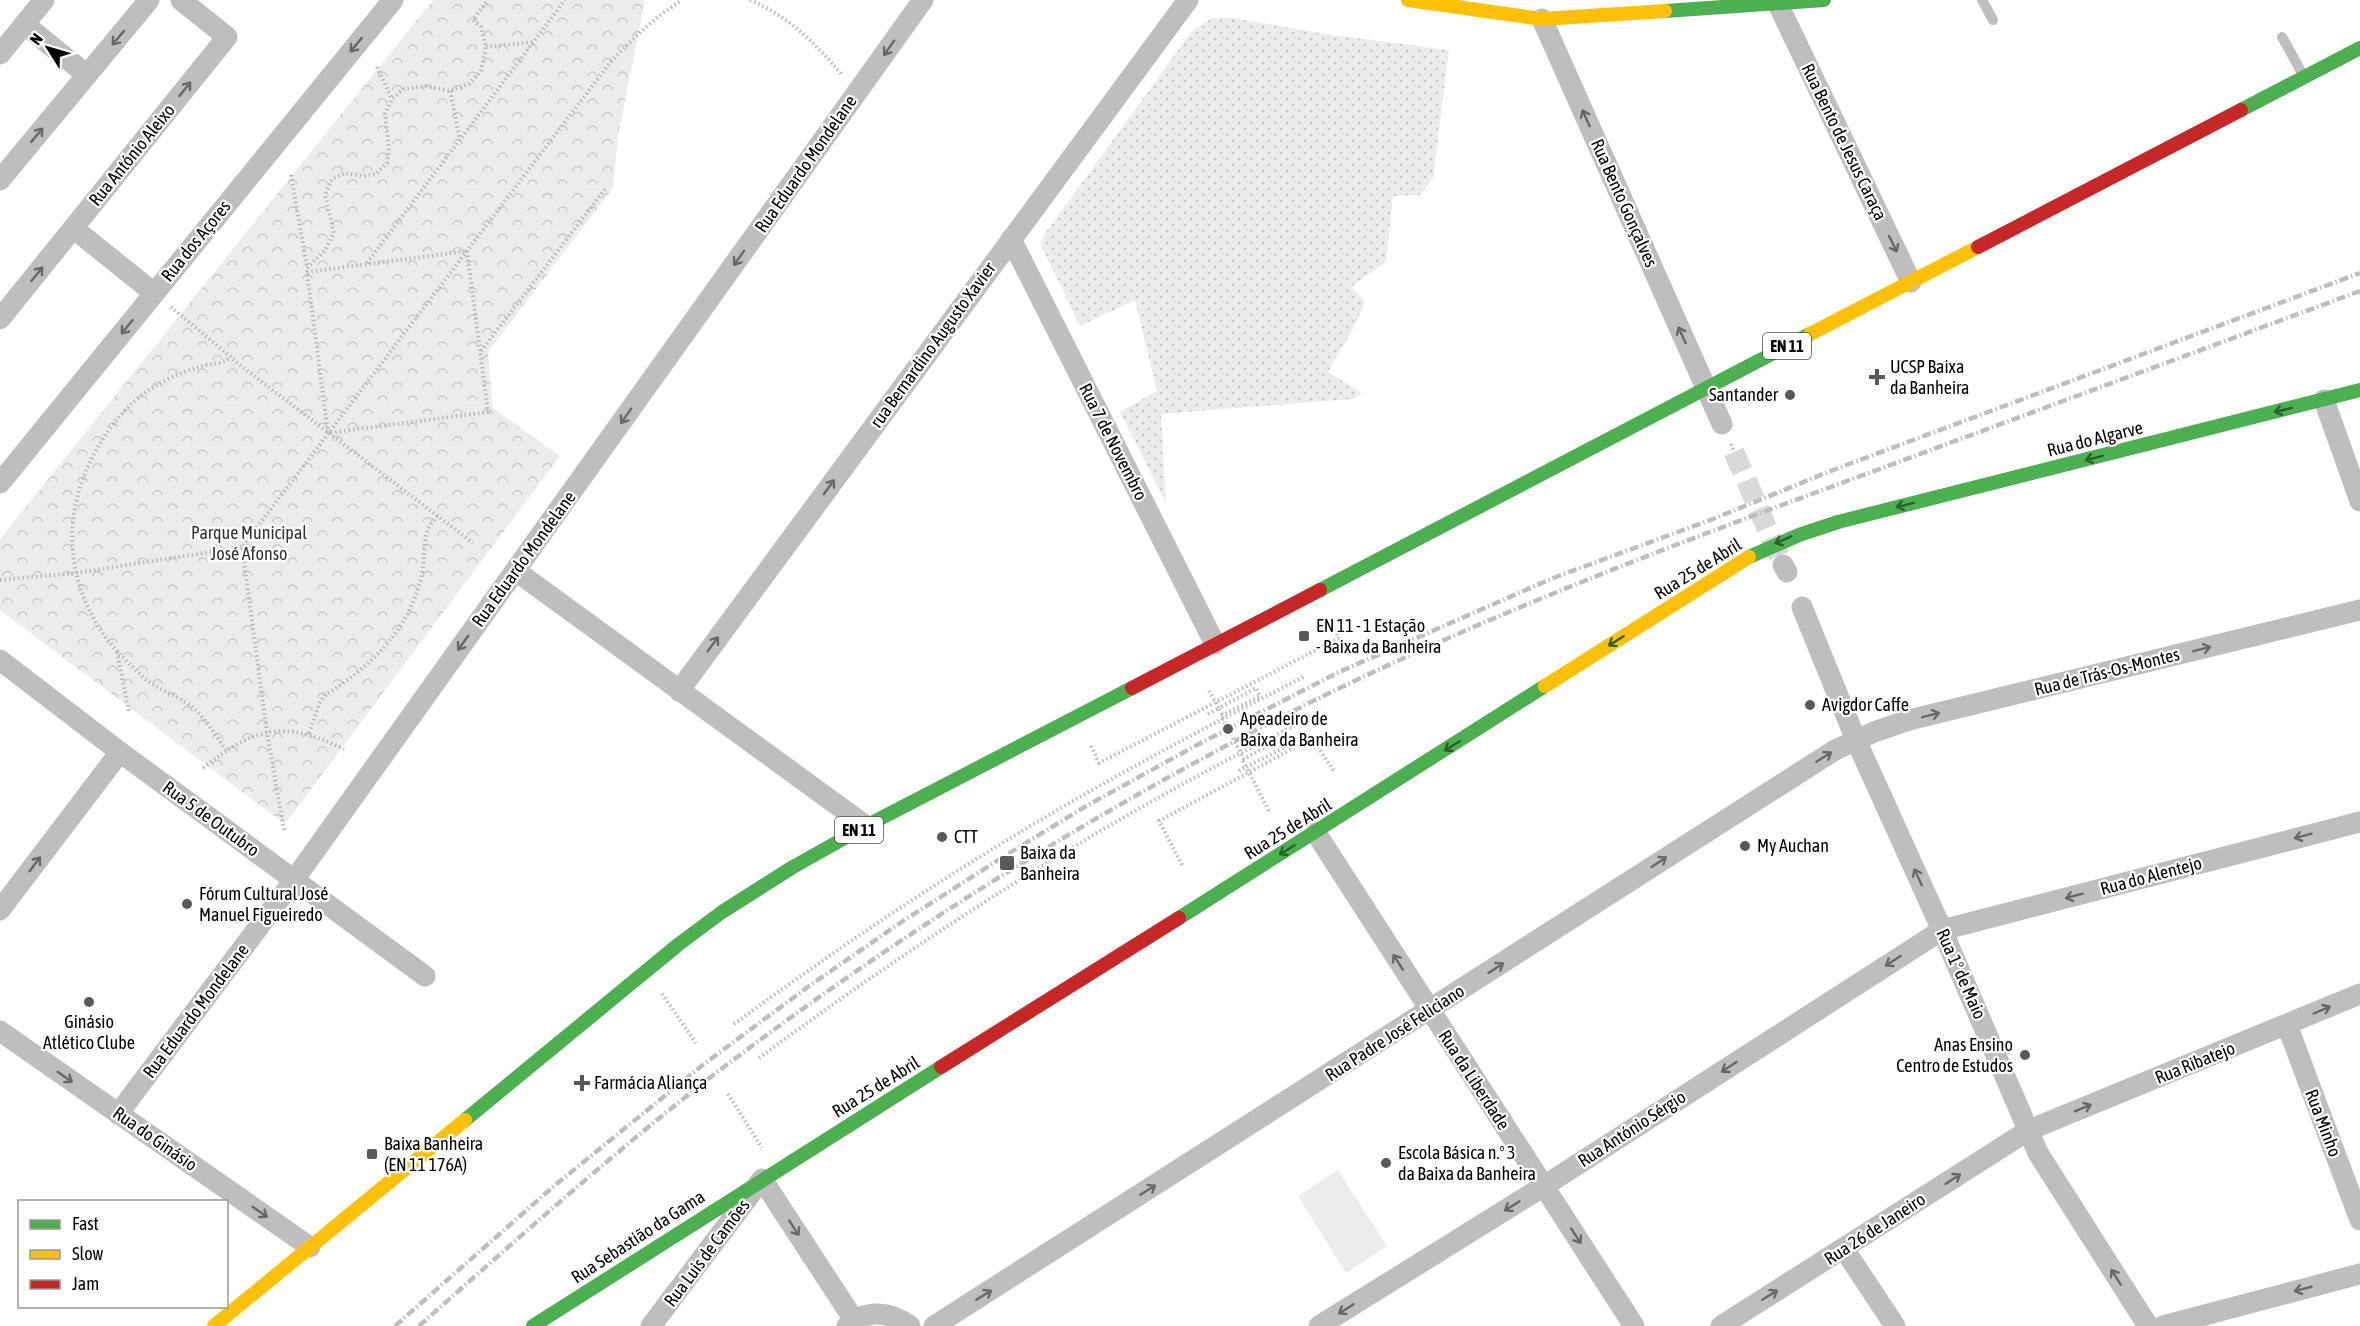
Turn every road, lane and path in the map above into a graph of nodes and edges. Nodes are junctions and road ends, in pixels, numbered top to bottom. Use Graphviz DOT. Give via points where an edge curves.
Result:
graph roads {
  1 [pos="44,0"];
  2 [pos="149,0"];
  3 [pos="182,0"];
  4 [pos="393,0"];
  5 [pos="488,0"];
  6 [pos="565,0"];
  7 [pos="682,0"];
  8 [pos="750,0"];
  9 [pos="923,0"];
  10 [pos="1188,0"];
  11 [pos="1408,0"];
  12 [pos="1824,0"];
  13 [pos="1982,0"];
  14 [pos="1778,1"];
  15 [pos="1542,19"];
  16 [pos="1993,20"];
  17 [pos="13,30"];
  18 [pos="2282,37"];
  19 [pos="534,42"];
  20 [pos="486,47"];
  21 [pos="2360,47"];
  22 [pos="0,54"];
  23 [pos="377,67"];
  24 [pos="87,75"];
  25 [pos="2304,77"];
  26 [pos="846,81"];
  27 [pos="450,91"];
  28 [pos="392,99"];
  29 [pos="460,140"];
  30 [pos="291,175"];
  31 [pos="0,180"];
  32 [pos="606,188"];
  33 [pos="73,228"];
  34 [pos="1011,239"];
  35 [pos="467,251"];
  36 [pos="366,264"];
  37 [pos="307,270"];
  38 [pos="1911,282"];
  39 [pos="154,293"];
  40 [pos="0,319"];
  41 [pos="480,351"];
  42 [pos="231,357"];
  43 [pos="1706,388"];
  44 [pos="2360,390"];
  45 [pos="2324,400"];
  46 [pos="1722,424"];
  47 [pos="328,433"];
  48 [pos="0,483"];
  49 [pos="2360,501"];
  50 [pos="437,516"];
  51 [pos="1838,522"];
  52 [pos="473,543"];
  53 [pos="242,547"];
  54 [pos="516,571"];
  55 [pos="76,573"];
  56 [pos="0,580"];
  57 [pos="1802,607"];
  58 [pos="2360,610"];
  59 [pos="1334,626"];
  60 [pos="1215,644"];
  61 [pos="117,651"];
  62 [pos="0,660"];
  63 [pos="1305,676"];
  64 [pos="679,691"];
  65 [pos="1209,691"];
  66 [pos="1215,703"];
  67 [pos="1219,708"];
  68 [pos="129,712"];
  69 [pos="1322,712"];
  70 [pos="1223,717"];
  71 [pos="267,733"];
  72 [pos="309,733"];
  73 [pos="1856,740"];
  74 [pos="1091,746"];
  75 [pos="344,749"];
  76 [pos="226,750"];
  77 [pos="120,752"];
  78 [pos="1239,754"];
  79 [pos="1244,759"];
  80 [pos="1246,767"];
  81 [pos="202,768"];
  82 [pos="1334,771"];
  83 [pos="1249,772"];
  84 [pos="1269,811"];
  85 [pos="2360,822"];
  86 [pos="866,826"];
  87 [pos="284,830"];
  88 [pos="1316,833"];
  89 [pos="1182,865"];
  90 [pos="294,879"];
  91 [pos="0,910"];
  92 [pos="1942,930"];
  93 [pos="645,972"];
  94 [pos="425,976"];
  95 [pos="2360,994"];
  96 [pos="1429,1011"];
  97 [pos="734,1024"];
  98 [pos="2287,1025"];
  99 [pos="0,1031"];
  100 [pos="696,1043"];
  101 [pos="759,1058"];
  102 [pos="728,1095"];
  103 [pos="118,1114"];
  104 [pos="2029,1130"];
  105 [pos="763,1150"];
  106 [pos="762,1179"];
  107 [pos="1544,1186"];
  108 [pos="2360,1220"];
  109 [pos="310,1247"];
  110 [pos="1844,1249"];
  111 [pos="2360,1274"];
  112 [pos="850,1323"];
  113 [pos="214,1326"];
  114 [pos="532,1326"];
  115 [pos="651,1326"];
  116 [pos="910,1326"];
  117 [pos="934,1326"];
  118 [pos="1319,1326"];
  119 [pos="1634,1326"];
  120 [pos="1721,1326"];
  121 [pos="1895,1326"];
  122 [pos="2148,1326"];
  123 [pos="2163,1326"];
  1 -- 17 [label="street"];
  2 -- 24 [label="street, one-way"];
  33 -- 3 [label="street, Rua António Aleixo, one-way" via="227,37"];
  4 -- 39 [label="street, Rua dos Açores, one-way"];
  5 -- 20 [label="path" via="473,20 482,27"];
  6 -- 19 [label="path"];
  7 -- 35 [label="path" via="609,64"];
  8 -- 26 [label="path" via="806,34"];
  9 -- 54 [label="street, Rua Eduardo Mondelane, one-way"];
  10 -- 34 [label="street, rua Bernardino Augusto Xavier"];
  11 -- 15 [label="main road"];
  12 -- 14 [label="main road"];
  13 -- 16 [label="lane"];
  14 -- 15 [label="main road"];
  14 -- 38 [label="street, Rua Bento de Jesus Caraça, one-way"];
  43 -- 15 [label="street, Rua Bento Gonçalves, one-way"];
  17 -- 22 [label="street"];
  17 -- 24 [label="street"];
  18 -- 25 [label="lane"];
  19 -- 20 [label="path"];
  19 -- 29 [label="path"];
  20 -- 27 [label="path" via="481,71 469,84"];
  21 -- 25 [label="main road, EN 11"];
  23 -- 28 [label="path"];
  31 -- 24 [label="street, one-way"];
  25 -- 38 [label="main road, EN 11"];
  27 -- 28 [label="path" via="426,86 404,89"];
  27 -- 29 [label="path"];
  28 -- 37 [label="path" via="385,114 387,163 376,174 345,173 332,179 325,195 334,234"];
  29 -- 36 [label="path"];
  30 -- 37 [label="path"];
  32 -- 41 [label="path"];
  33 -- 39 [label="street"];
  40 -- 33 [label="street, Rua António Aleixo, one-way"];
  34 -- 60 [label="street, Rua 7 de Novembro"];
  64 -- 34 [label="street, rua Bernardino Augusto Xavier, one-way"];
  35 -- 36 [label="path"];
  35 -- 41 [label="path"];
  35 -- 47 [label="path"];
  36 -- 37 [label="path"];
  37 -- 47 [label="path"];
  38 -- 43 [label="main road, EN 11"];
  39 -- 42 [label="path"];
  39 -- 48 [label="street, Rua dos Açores, one-way"];
  41 -- 47 [label="path" via="488,412"];
  42 -- 47 [label="path"];
  42 -- 55 [label="path" via="225,363 206,365 156,387 132,403 113,424 82,478 76,498 71,540"];
  43 -- 46 [label="street"];
  43 -- 60 [label="main road, EN 11"];
  44 -- 45 [label="main road, Rua do Algarve"];
  45 -- 49 [label="street"];
  45 -- 51 [label="main road, Rua do Algarve, one-way"];
  47 -- 50 [label="path"];
  47 -- 53 [label="path"];
  50 -- 52 [label="path"];
  50 -- 72 [label="path" via="427,531 420,583 398,630 369,664 325,695"];
  51 -- 88 [label="main road, Rua 25 de Abril, one-way" via="1793,536 1737,563"];
  53 -- 55 [label="path"];
  53 -- 71 [label="path"];
  54 -- 64 [label="street"];
  54 -- 90 [label="street, Rua Eduardo Mondelane, one-way"];
  55 -- 56 [label="path"];
  55 -- 61 [label="path" via="96,623"];
  57 -- 73 [label="street, Rua 1º de Maio"];
  73 -- 58 [label="street, Rua de Trás-Os-Montes, one-way" via="1909,720"];
  59 -- 66 [label="path" via="1339,638"];
  60 -- 86 [label="main road, EN 11"];
  61 -- 68 [label="path"];
  61 -- 76 [label="path" via="147,681 195,710"];
  62 -- 77 [label="street, Rua 5 de Outubro"];
  63 -- 70 [label="path"];
  64 -- 86 [label="street"];
  65 -- 66 [label="path"];
  66 -- 67 [label="path"];
  66 -- 74 [label="path" via="1099,763"];
  67 -- 70 [label="path"];
  67 -- 70 [label="path" via="1208,714 1218,708"];
  67 -- 70 [label="path" via="1256,688 1260,696"];
  69 -- 78 [label="path"];
  70 -- 79 [label="path"];
  70 -- 97 [label="path" via="966,866"];
  71 -- 72 [label="path"];
  71 -- 76 [label="path" via="249,737"];
  71 -- 87 [label="path"];
  72 -- 75 [label="path"];
  92 -- 73 [label="street, Rua 1º de Maio, one-way"];
  96 -- 73 [label="street, Rua Padre José Feliciano, one-way" via="1772,789"];
  76 -- 81 [label="path"];
  77 -- 90 [label="street, Rua 5 de Outubro"];
  91 -- 77 [label="street, one-way"];
  78 -- 80 [label="path"];
  78 -- 101 [label="path" via="1006,888 865,981"];
  79 -- 80 [label="path" via="1248,766 1239,771"];
  79 -- 80 [label="path" via="1283,738 1287,746"];
  80 -- 83 [label="path"];
  82 -- 83 [label="path" via="1312,738"];
  83 -- 84 [label="path"];
  83 -- 89 [label="path" via="1159,821"];
  85 -- 92 [label="street, Rua do Alentejo, one-way"];
  86 -- 93 [label="main road, EN 11" via="722,912"];
  96 -- 88 [label="street, Rua da Liberdade, one-way"];
  88 -- 106 [label="main road, Rua 25 de Abril, one-way"];
  90 -- 94 [label="street, Rua 5 de Outubro"];
  90 -- 103 [label="street, Rua Eduardo Mondelane"];
  92 -- 104 [label="street, Rua 1º de Maio"];
  92 -- 107 [label="street, Rua António Sérgio, one-way"];
  93 -- 100 [label="path"];
  93 -- 109 [label="main road, EN 11"];
  98 -- 95 [label="street, Rua Ribatejo, one-way"];
  96 -- 107 [label="street, Rua da Liberdade"];
  117 -- 96 [label="street, Rua Padre José Feliciano, one-way"];
  104 -- 98 [label="street, Rua Ribatejo, one-way"];
  98 -- 108 [label="street, Rua Minho"];
  99 -- 103 [label="street, Rua do Ginásio, one-way"];
  102 -- 105 [label="path"];
  103 -- 109 [label="street, Rua do Ginásio, one-way"];
  110 -- 104 [label="street, Rua 26 de Janeiro, one-way"];
  122 -- 104 [label="street, Rua 1º de Maio, one-way" via="2038,1153"];
  106 -- 112 [label="street, one-way"];
  106 -- 114 [label="main road, Rua Sebastião da Gama"];
  106 -- 115 [label="street, Rua Luis de Camões"];
  107 -- 118 [label="street, Rua António Sérgio, one-way"];
  107 -- 119 [label="street, Rua da Liberdade, one-way"];
  109 -- 113 [label="main road, EN 11"];
  120 -- 110 [label="street, Rua 26 de Janeiro, one-way"];
  110 -- 121 [label="street"];
  111 -- 123 [label="street, one-way"];
  112 -- 116 [label="street" via="867,1314 882,1313"];
}
